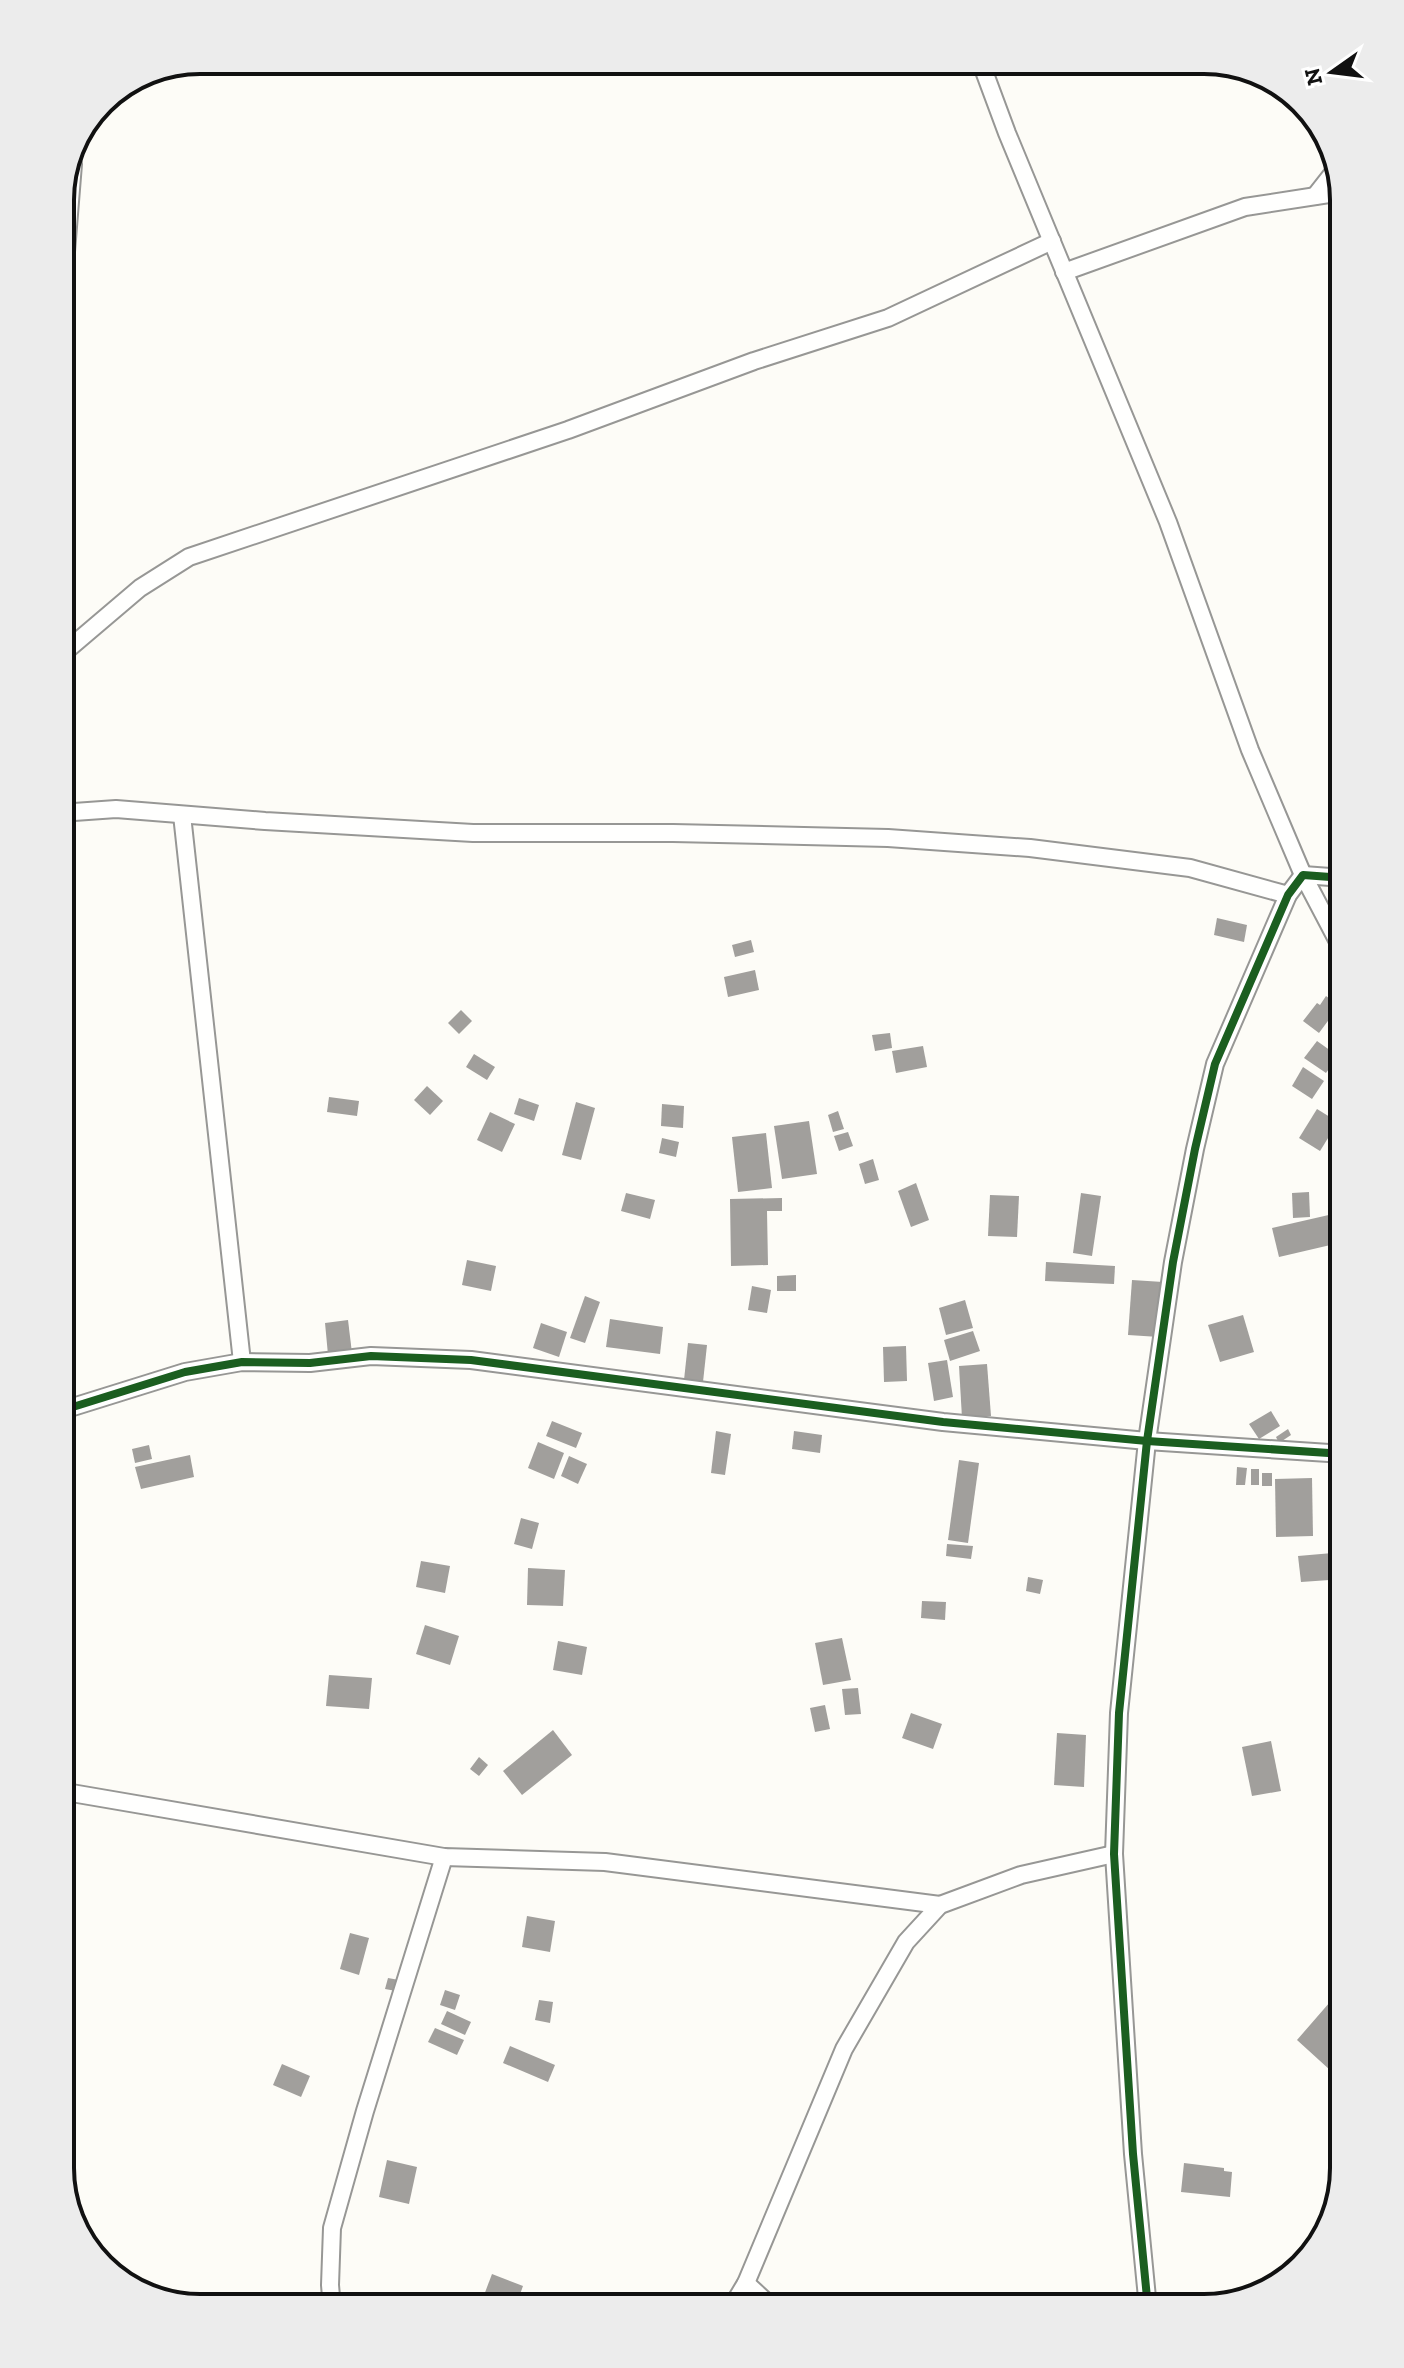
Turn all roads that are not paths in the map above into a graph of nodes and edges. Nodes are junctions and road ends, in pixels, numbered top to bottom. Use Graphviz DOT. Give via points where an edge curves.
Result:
graph roads {
  1 [pos="985,74"];
  2 [pos="1328,179"];
  3 [pos="1330,194"];
  4 [pos="1315,196"];
  5 [pos="1052,241"];
  6 [pos="1064,272"];
  7 [pos="74,644"];
  8 [pos="74,812"];
  9 [pos="182,815"];
  10 [pos="1303,875"];
  11 [pos="1330,877"];
  12 [pos="1288,895"];
  13 [pos="1330,926"];
  14 [pos="242,1362"];
  15 [pos="74,1407"];
  16 [pos="1147,1441"];
  17 [pos="1330,1453"];
  18 [pos="74,1793"];
  19 [pos="1114,1854"];
  20 [pos="444,1857"];
  21 [pos="940,1905"];
  22 [pos="746,2283"];
  23 [pos="331,2294"];
  24 [pos="739,2294"];
  25 [pos="758,2294"];
  26 [pos="1147,2294"];
  1 -- 5 [label="street"];
  2 -- 4 [label="street"];
  3 -- 4 [label="street"];
  4 -- 6 [label="street" via="1245,207"];
  5 -- 6 [label="street"];
  5 -- 7 [label="street" via="888,318 189,557 140,588"];
  6 -- 10 [label="street" via="1168,522 1250,750"];
  8 -- 9 [label="street" via="116,809"];
  9 -- 12 [label="street" via="473,833 888,838 1030,848 1190,868"];
  9 -- 14 [label="street"];
  10 -- 11 [label="street"];
  10 -- 12 [label="street"];
  10 -- 13 [label="street"];
  12 -- 16 [label="street" via="1215,1064 1173,1262"];
  14 -- 15 [label="street" via="185,1372"];
  14 -- 16 [label="street" via="310,1363 371,1356 471,1360 943,1422"];
  16 -- 17 [label="street"];
  16 -- 19 [label="street" via="1119,1713"];
  18 -- 20 [label="street"];
  19 -- 21 [label="street" via="1021,1875"];
  19 -- 26 [label="street"];
  20 -- 21 [label="street" via="605,1862"];
  20 -- 23 [label="street" via="332,2228"];
  21 -- 22 [label="street" via="906,1942 844,2049"];
  22 -- 24 [label="street"];
  22 -- 25 [label="street"];
}
